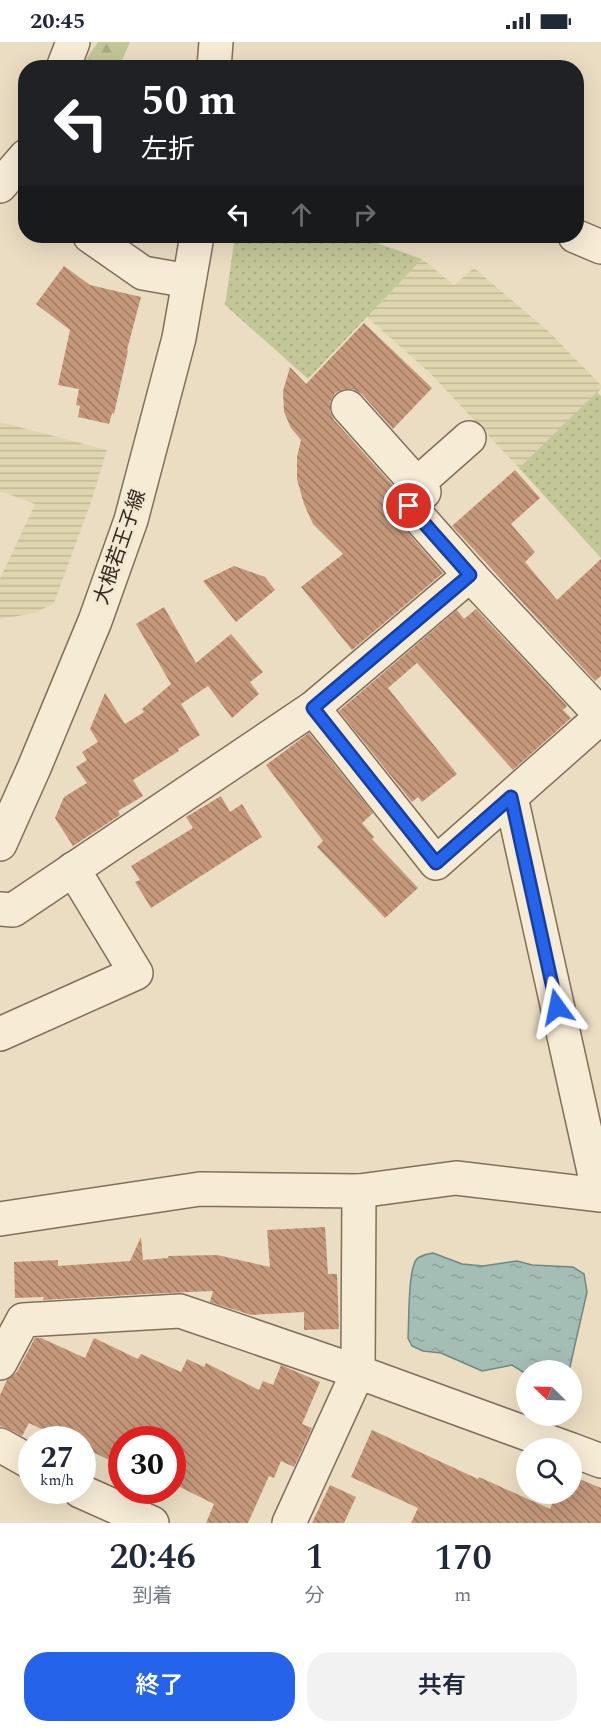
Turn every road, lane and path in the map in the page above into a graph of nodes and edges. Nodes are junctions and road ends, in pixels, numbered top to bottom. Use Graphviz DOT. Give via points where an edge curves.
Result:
graph roads {
  1 [pos="74,42"];
  2 [pos="216,42"];
  3 [pos="66,60"];
  4 [pos="215,60"];
  5 [pos="18,165"];
  6 [pos="0,186"];
  7 [pos="584,240"];
  8 [pos="100,243"];
  9 [pos="196,243"];
  10 [pos="601,247"];
  11 [pos="189,281"];
  12 [pos="348,407"];
  13 [pos="469,438"];
  14 [pos="417,484"];
  15 [pos="470,575"];
  16 [pos="313,708"];
  17 [pos="601,716"];
  18 [pos="511,797"];
  19 [pos="0,844"];
  20 [pos="73,869"];
  21 [pos="0,909"];
  22 [pos="0,1034"];
  23 [pos="359,1191"];
  24 [pos="600,1194"];
  25 [pos="0,1219"];
  26 [pos="0,1363"];
  27 [pos="358,1372"];
  28 [pos="540,1438"];
  29 [pos="0,1445"];
  30 [pos="582,1454"];
  31 [pos="18,1455"];
  32 [pos="601,1461"];
  33 [pos="96,1498"];
  34 [pos="152,1523"];
  35 [pos="290,1523"];
  1 -- 3 [label="street"];
  2 -- 4 [label="street"];
  5 -- 6 [label="street"];
  7 -- 10 [label="street"];
  8 -- 11 [label="street" via="143,273"];
  9 -- 11 [label="street, 大根若王子線"];
  11 -- 19 [label="street, 大根若王子線" via="131,520 95,621"];
  12 -- 14 [label="street"];
  13 -- 14 [label="street"];
  14 -- 15 [label="street" via="424,492 409,506"];
  15 -- 16 [label="street"];
  15 -- 17 [label="street"];
  16 -- 18 [label="street" via="436,863"];
  16 -- 20 [label="street"];
  17 -- 18 [label="street"];
  18 -- 24 [label="street"];
  20 -- 21 [label="street" via="13,910"];
  20 -- 22 [label="street" via="136,973"];
  23 -- 24 [label="street" via="456,1178"];
  23 -- 25 [label="street" via="200,1189"];
  23 -- 27 [label="street"];
  26 -- 27 [label="street" via="23,1320 180,1311"];
  27 -- 28 [label="street"];
  27 -- 35 [label="street"];
  29 -- 31 [label="street"];
  30 -- 32 [label="street"];
  33 -- 34 [label="street"];
}
